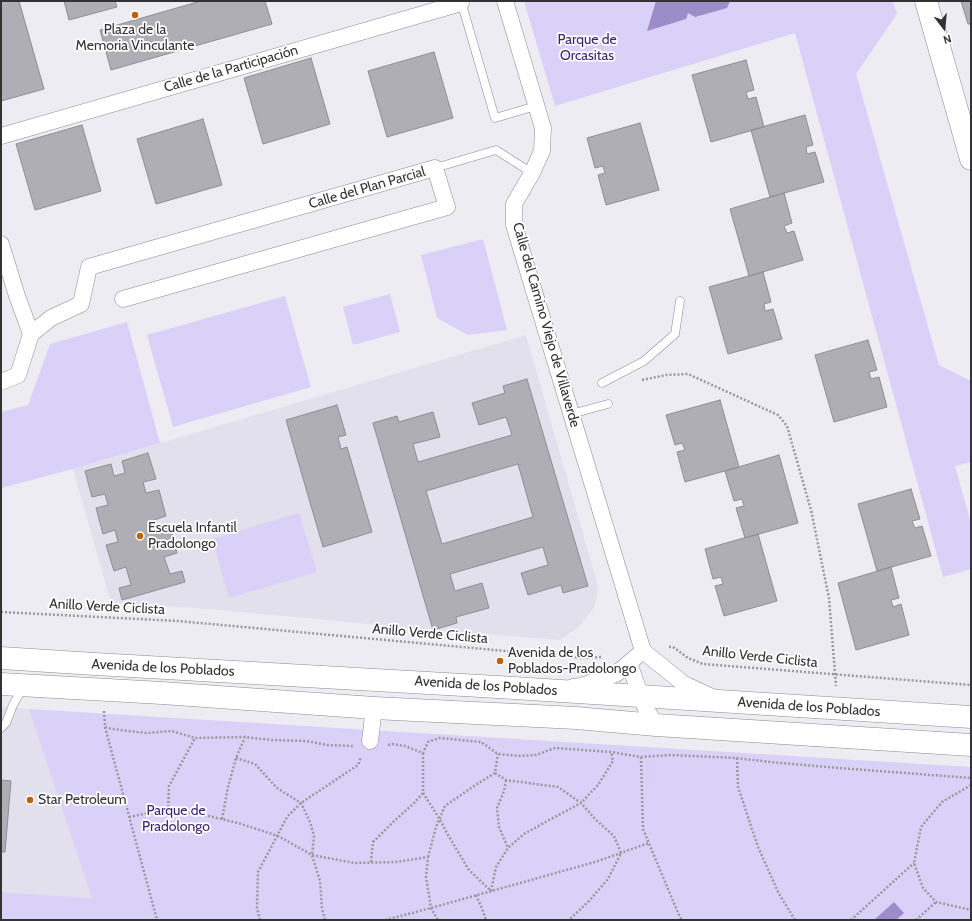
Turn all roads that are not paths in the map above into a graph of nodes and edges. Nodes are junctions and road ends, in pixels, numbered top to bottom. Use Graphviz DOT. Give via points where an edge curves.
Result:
graph roads {
  1 [pos="506,1"];
  2 [pos="926,1"];
  3 [pos="461,2"];
  4 [pos="536,106"];
  5 [pos="1,136"];
  6 [pos="971,157"];
  7 [pos="435,168"];
  8 [pos="532,173"];
  9 [pos="1,244"];
  10 [pos="123,299"];
  11 [pos="680,301"];
  12 [pos="31,334"];
  13 [pos="1,382"];
  14 [pos="602,384"];
  15 [pos="608,404"];
  16 [pos="572,414"];
  17 [pos="643,651"];
  18 [pos="1,658"];
  19 [pos="629,664"];
  20 [pos="1,684"];
  21 [pos="24,686"];
  22 [pos="552,690"];
  23 [pos="641,697"];
  24 [pos="721,701"];
  25 [pos="374,708"];
  26 [pos="971,717"];
  27 [pos="656,725"];
  28 [pos="1,728"];
  29 [pos="370,741"];
  30 [pos="971,745"];
  1 -- 4 [label="street, Calle del Camino Viejo de Villaverde"];
  2 -- 6 [label="main road"];
  3 -- 4 [label="lane" via="495,118"];
  3 -- 5 [label="street, Calle de la Participación"];
  4 -- 8 [label="street, Calle del Camino Viejo de Villaverde" via="543,128 542,151"];
  7 -- 8 [label="lane" via="496,150"];
  7 -- 10 [label="street, Calle del Plan Parcial" via="447,207"];
  7 -- 12 [label="street, Calle del Plan Parcial" via="89,267 81,304 51,318"];
  8 -- 16 [label="street, Calle del Camino Viejo de Villaverde" via="514,204 514,224"];
  9 -- 12 [label="street"];
  11 -- 14 [label="lane" via="675,334 644,362"];
  12 -- 13 [label="street" via="18,375"];
  15 -- 16 [label="lane"];
  16 -- 17 [label="street, Calle del Camino Viejo de Villaverde"];
  17 -- 19 [label="street"];
  17 -- 24 [label="street" via="684,684"];
  18 -- 22 [label="main road, Avenida de los Poblados"];
  19 -- 22 [label="street" via="616,674 581,686"];
  19 -- 23 [label="street"];
  20 -- 21 [label="main road, Avenida de los Poblados"];
  21 -- 25 [label="main road, Avenida de los Poblados"];
  21 -- 28 [label="lane"];
  22 -- 23 [label="main road, Avenida de los Poblados"];
  23 -- 24 [label="main road, Avenida de los Poblados"];
  23 -- 27 [label="street"];
  24 -- 26 [label="main road, Avenida de los Poblados"];
  25 -- 27 [label="main road, Avenida de los Poblados" via="576,718"];
  25 -- 29 [label="street"];
  27 -- 30 [label="main road, Avenida de los Poblados"];
}
